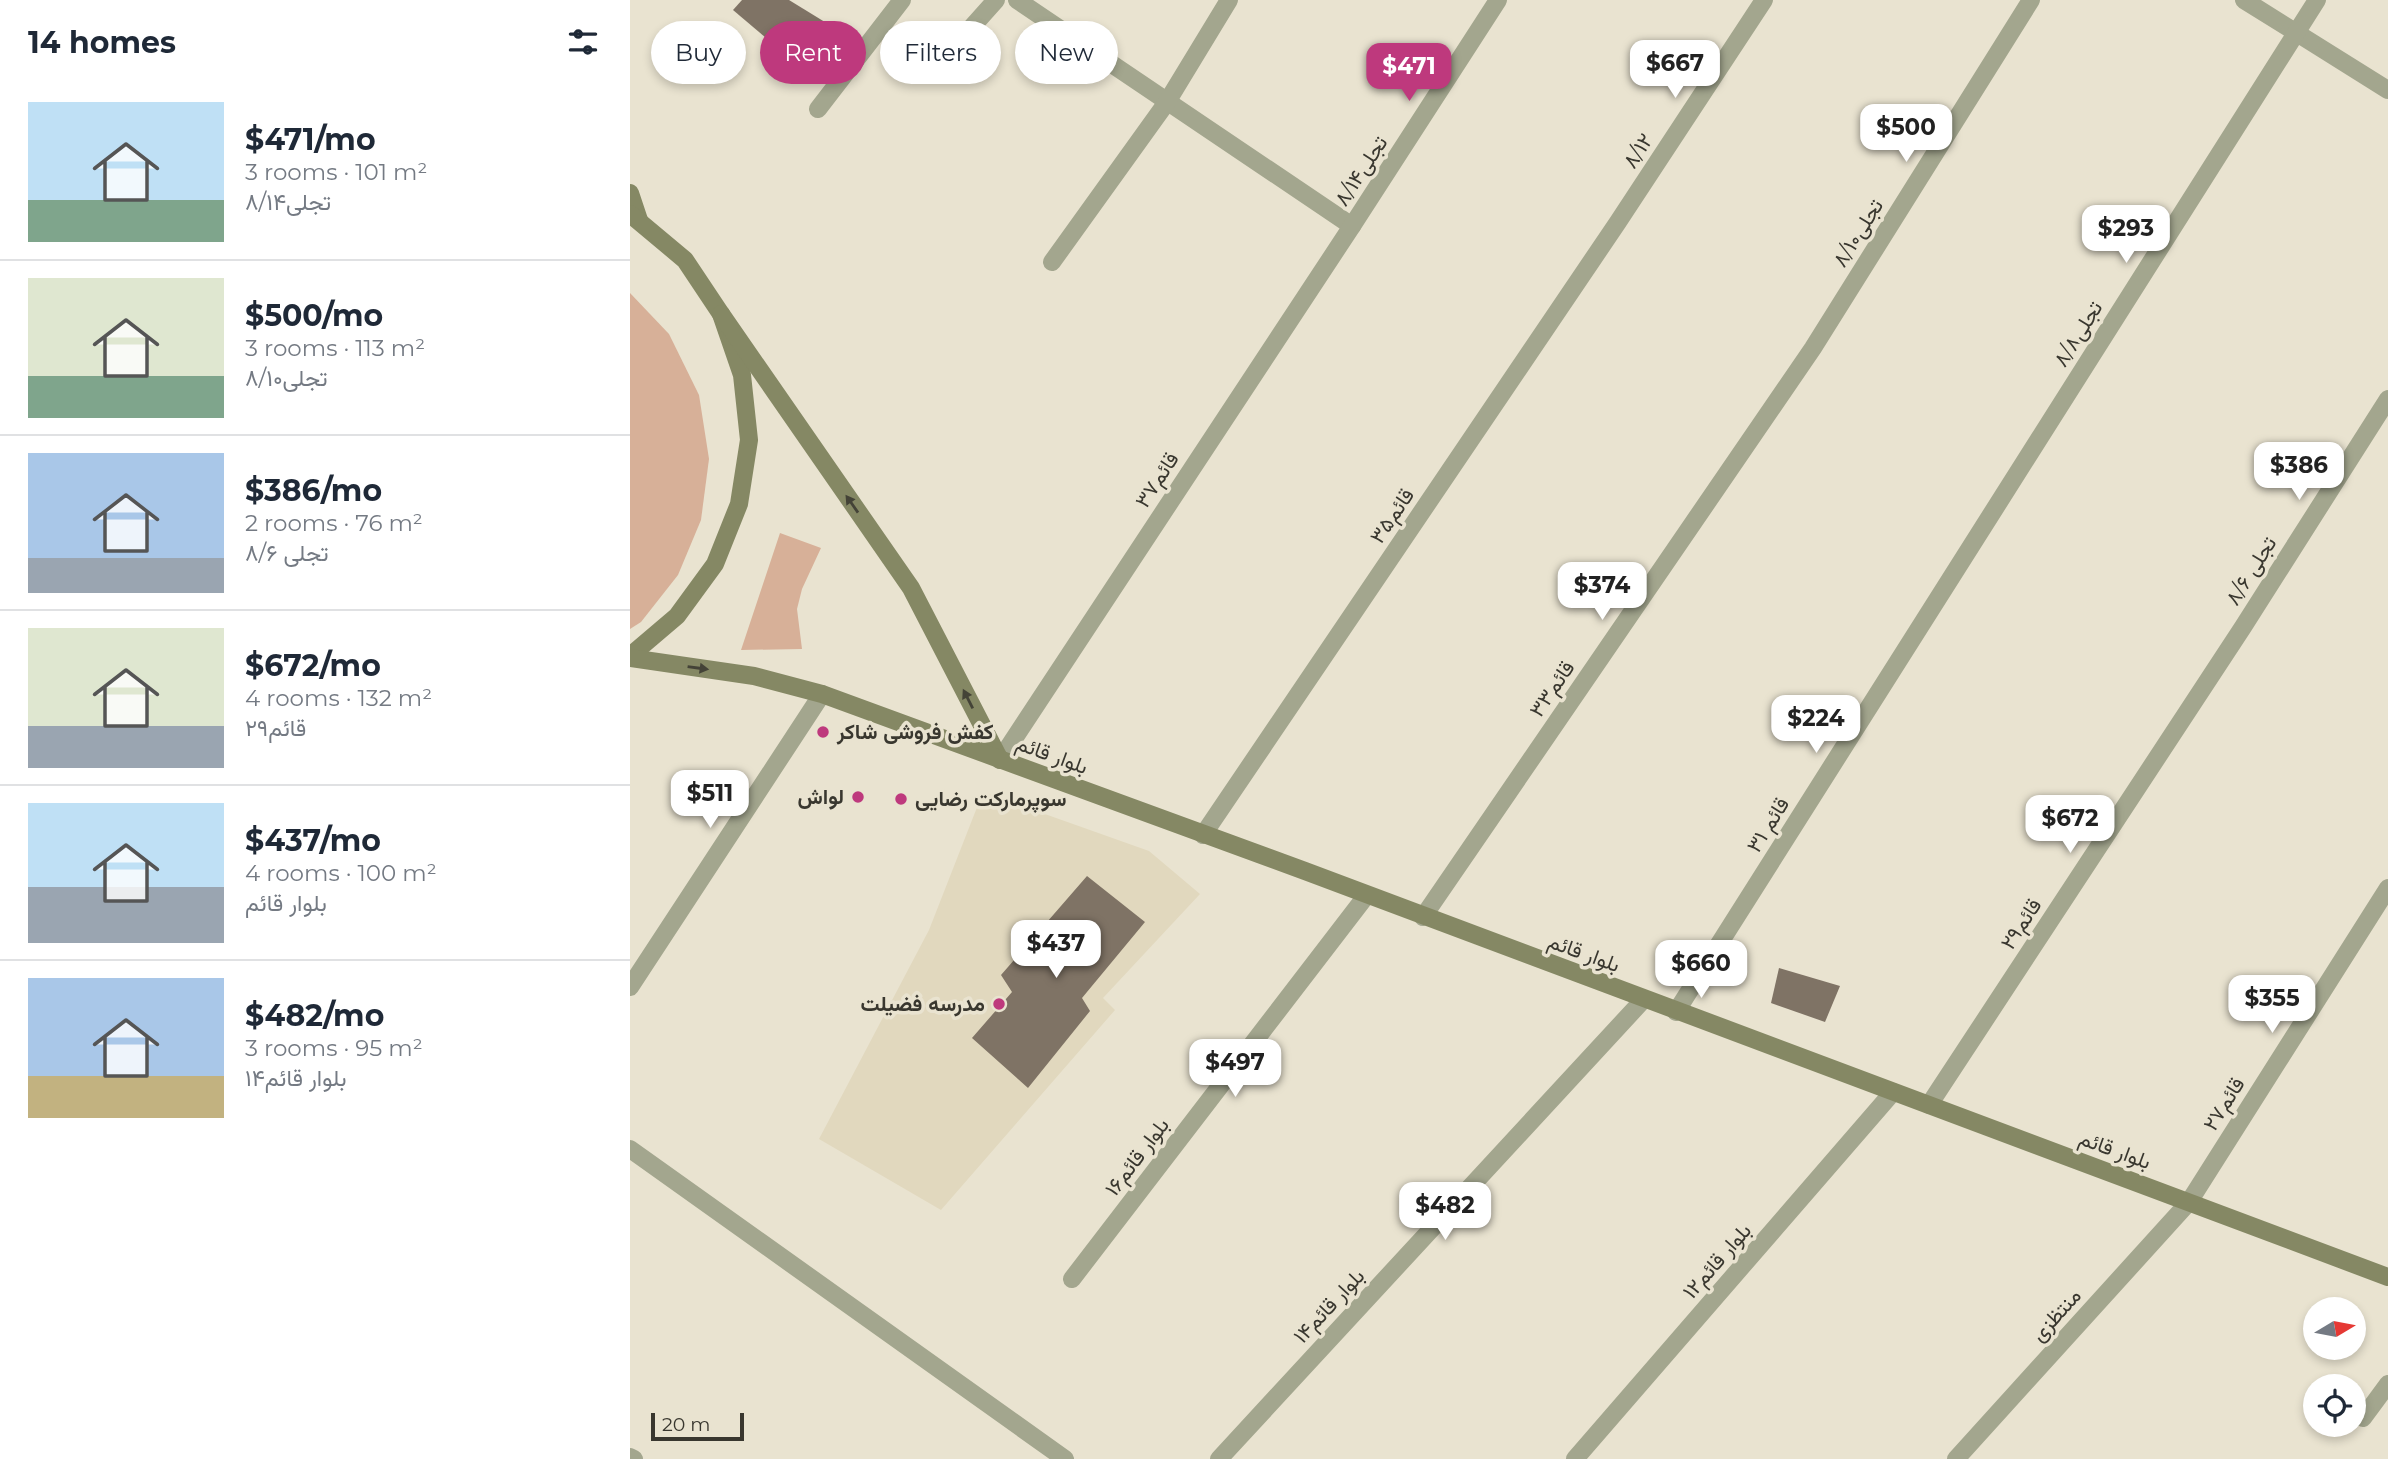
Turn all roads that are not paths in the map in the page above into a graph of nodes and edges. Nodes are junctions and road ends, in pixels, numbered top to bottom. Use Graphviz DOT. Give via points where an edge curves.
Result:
graph roads {
  1 [pos="902,0"];
  2 [pos="996,0"];
  3 [pos="1017,0"];
  4 [pos="1229,0"];
  5 [pos="1498,0"];
  6 [pos="1764,0"];
  7 [pos="2031,0"];
  8 [pos="2244,0"];
  9 [pos="2317,0"];
  10 [pos="977,21"];
  11 [pos="2297,32"];
  12 [pos="2388,90"];
  13 [pos="1167,102"];
  14 [pos="818,109"];
  15 [pos="630,193"];
  16 [pos="634,217"];
  17 [pos="1618,222"];
  18 [pos="1352,226"];
  19 [pos="1052,262"];
  20 [pos="721,314"];
  21 [pos="1813,348"];
  22 [pos="2388,399"];
  23 [pos="1988,520"];
  24 [pos="2243,627"];
  25 [pos="630,657"];
  26 [pos="822,694"];
  27 [pos="1000,760"];
  28 [pos="1203,835"];
  29 [pos="2388,888"];
  30 [pos="1366,896"];
  31 [pos="1423,917"];
  32 [pos="630,987"];
  33 [pos="1644,999"];
  34 [pos="1676,1012"];
  35 [pos="1893,1092"];
  36 [pos="1928,1105"];
  37 [pos="630,1149"];
  38 [pos="2189,1202"];
  39 [pos="2388,1278"];
  40 [pos="1072,1279"];
  41 [pos="2388,1384"];
  42 [pos="2366,1414"];
  43 [pos="1065,1459"];
  44 [pos="1219,1459"];
  45 [pos="1575,1459"];
  46 [pos="1956,1459"];
  1 -- 14 [label="street"];
  2 -- 10 [label="street"];
  3 -- 13 [label="street"];
  4 -- 13 [label="street"];
  5 -- 18 [label="street, تجلی۸‌/۱۴"];
  6 -- 17 [label="street, ۸/۱۲"];
  7 -- 21 [label="street, تجلی۸/۱۰"];
  8 -- 11 [label="street"];
  9 -- 11 [label="street, تجلی۸/۸"];
  11 -- 12 [label="street"];
  11 -- 23 [label="street, تجلی۸/۸"];
  13 -- 18 [label="street"];
  13 -- 19 [label="street"];
  15 -- 16 [label="main road"];
  16 -- 20 [label="main road" via="685,260"];
  17 -- 28 [label="street, قائم۳۵"];
  18 -- 27 [label="street, قائم۳۷"];
  20 -- 25 [label="main road" via="742,375 747,427 739,504 715,564 677,616"];
  27 -- 20 [label="main road, بلوار قائم, one-way" via="911,588"];
  21 -- 31 [label="street, قائم۳۳"];
  22 -- 24 [label="street, تجلی ۸/۶"];
  23 -- 34 [label="street, قائم ۳۱"];
  24 -- 36 [label="street, قائم۲۹"];
  25 -- 26 [label="main road, بلوار قائم, one-way" via="754,676"];
  26 -- 27 [label="main road, بلوار قائم"];
  26 -- 32 [label="street"];
  27 -- 28 [label="main road, بلوار قائم"];
  28 -- 30 [label="main road, بلوار قائم"];
  29 -- 38 [label="street, قائم۲۷"];
  30 -- 31 [label="main road, بلوار قائم"];
  30 -- 40 [label="street, بلوار قائم۱۶"];
  31 -- 33 [label="main road, بلوار قائم"];
  33 -- 34 [label="main road, بلوار قائم"];
  33 -- 44 [label="street, بلوار قائم۱۴"];
  34 -- 35 [label="main road, بلوار قائم"];
  35 -- 36 [label="main road, بلوار قائم"];
  35 -- 45 [label="street, بلوار قائم۱۲"];
  36 -- 38 [label="main road, بلوار قائم"];
  37 -- 43 [label="street"];
  38 -- 39 [label="main road, بلوار قائم"];
  38 -- 46 [label="street, منتظزی"];
  41 -- 42 [label="street"];
}
